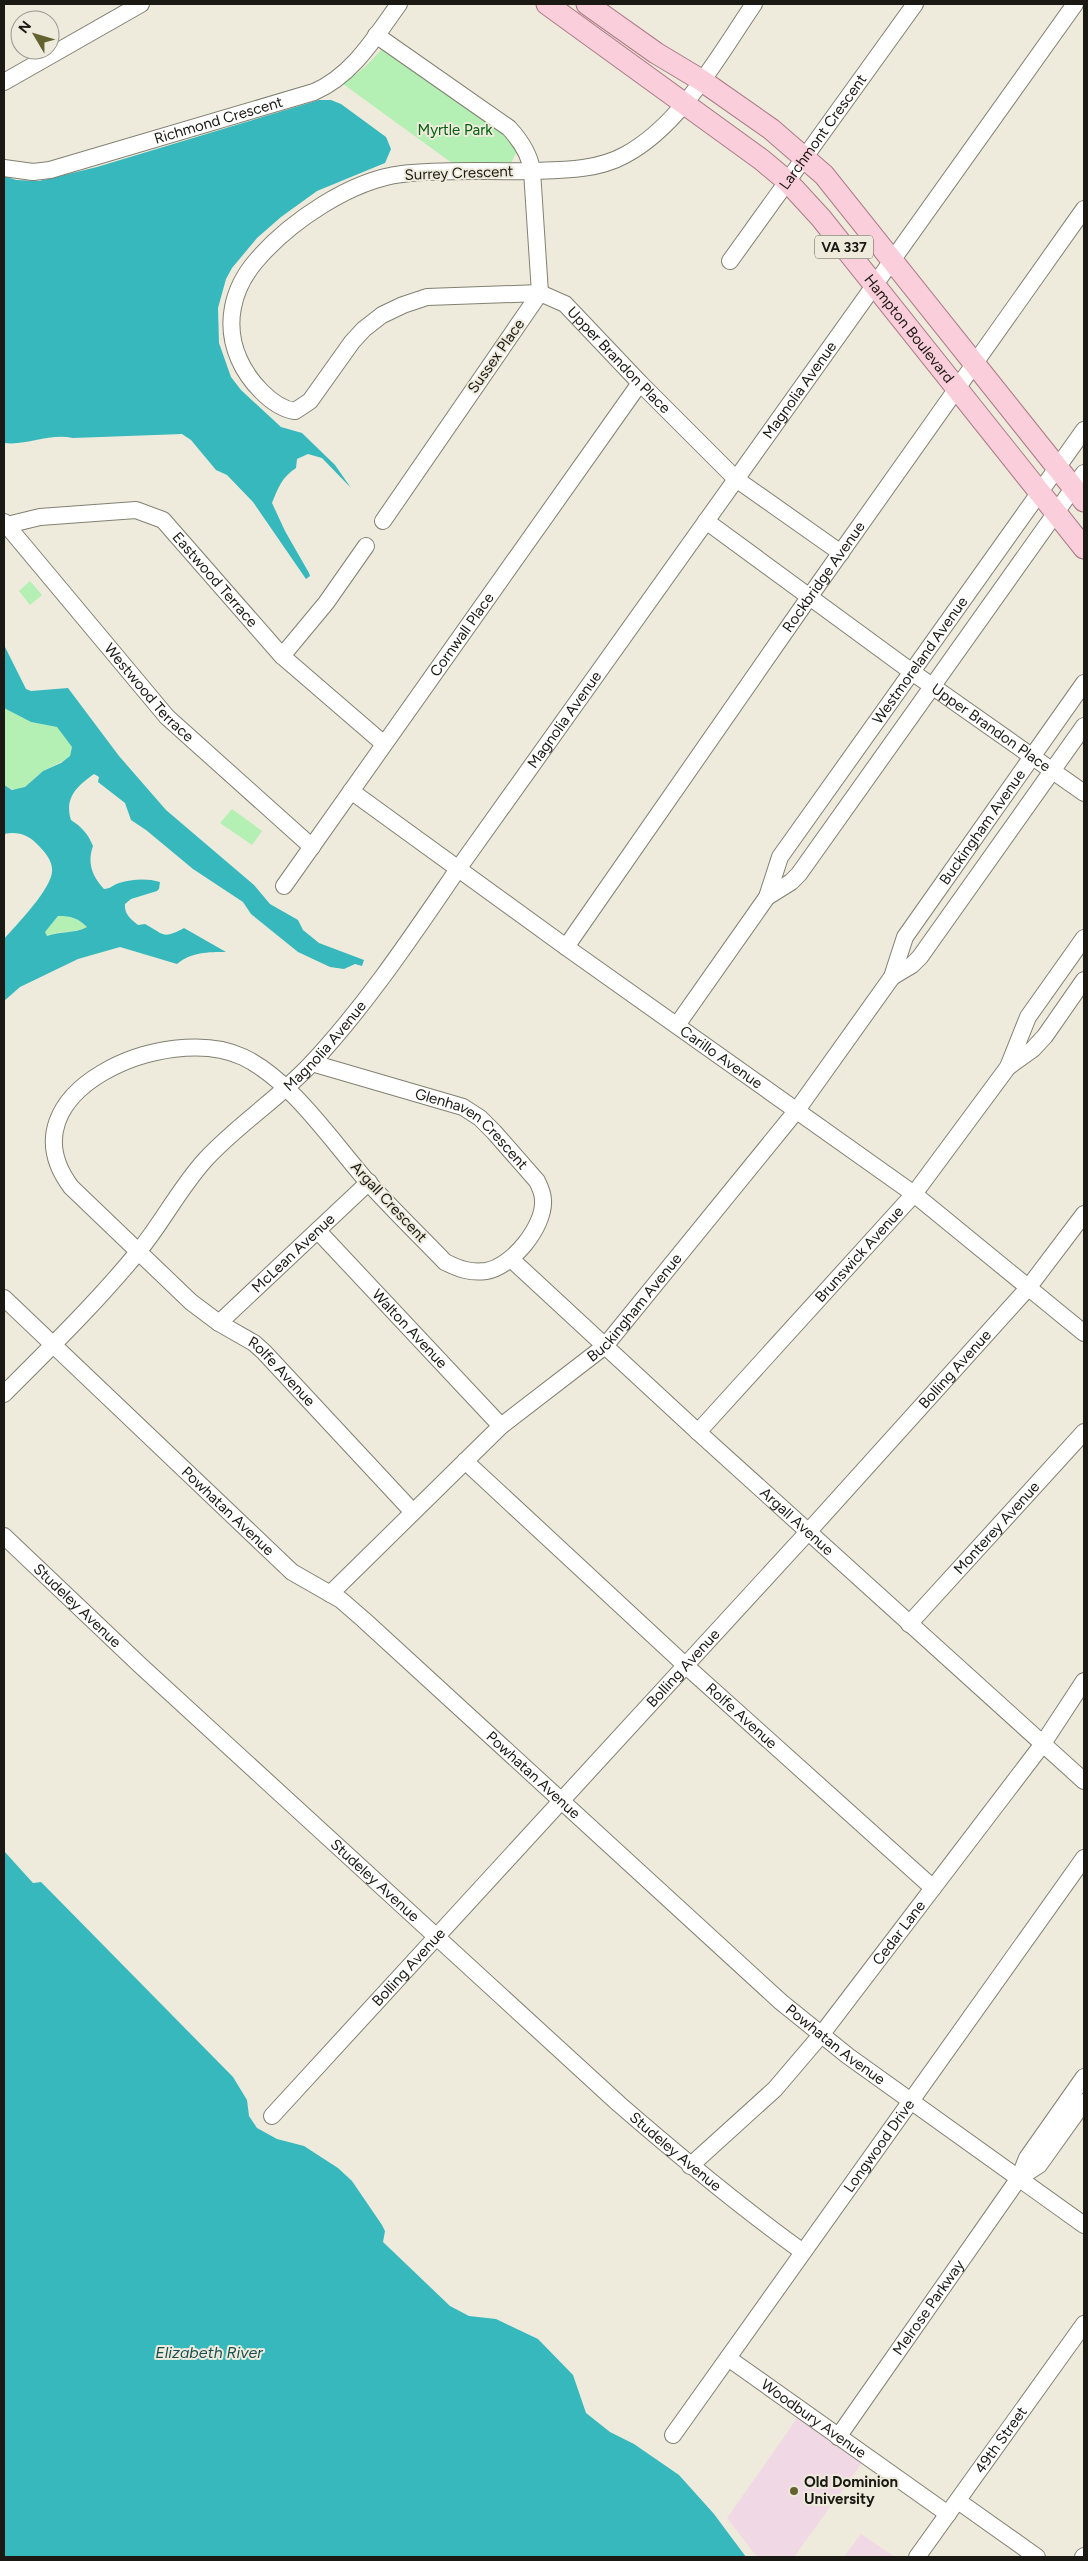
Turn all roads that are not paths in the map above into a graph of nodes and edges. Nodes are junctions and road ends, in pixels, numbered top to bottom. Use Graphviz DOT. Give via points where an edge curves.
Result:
graph roads {
  1 [pos="141,4"];
  2 [pos="399,4"];
  3 [pos="547,4"];
  4 [pos="588,4"];
  5 [pos="754,4"];
  6 [pos="914,4"];
  7 [pos="1075,4"];
  8 [pos="376,35"];
  9 [pos="701,80"];
  10 [pos="4,82"];
  11 [pos="684,102"];
  12 [pos="804,157"];
  13 [pos="4,168"];
  14 [pos="532,171"];
  15 [pos="787,181"];
  16 [pos="1084,209"];
  17 [pos="892,259"];
  18 [pos="730,261"];
  19 [pos="874,284"];
  20 [pos="540,293"];
  21 [pos="975,363"];
  22 [pos="640,383"];
  23 [pos="958,390"];
  24 [pos="279,406"];
  25 [pos="1084,430"];
  26 [pos="1057,468"];
  27 [pos="736,479"];
  28 [pos="1081,487"];
  29 [pos="1040,491"];
  30 [pos="1056,513"];
  31 [pos="382,521"];
  32 [pos="706,521"];
  33 [pos="5,524"];
  34 [pos="366,546"];
  35 [pos="1084,548"];
  36 [pos="840,553"];
  37 [pos="810,596"];
  38 [pos="282,656"];
  39 [pos="912,672"];
  40 [pos="1084,683"];
  41 [pos="932,686"];
  42 [pos="1084,726"];
  43 [pos="384,744"];
  44 [pos="1032,756"];
  45 [pos="1053,770"];
  46 [pos="351,790"];
  47 [pos="1084,793"];
  48 [pos="312,847"];
  49 [pos="458,868"];
  50 [pos="284,886"];
  51 [pos="767,897"];
  52 [pos="1084,938"];
  53 [pos="566,947"];
  54 [pos="892,977"];
  55 [pos="1084,980"];
  56 [pos="677,1025"];
  57 [pos="312,1063"];
  58 [pos="1008,1066"];
  59 [pos="287,1088"];
  60 [pos="797,1110"];
  61 [pos="368,1182"];
  62 [pos="914,1194"];
  63 [pos="1084,1214"];
  64 [pos="318,1231"];
  65 [pos="139,1251"];
  66 [pos="511,1259"];
  67 [pos="1028,1288"];
  68 [pos="4,1298"];
  69 [pos="219,1323"];
  70 [pos="1084,1333"];
  71 [pos="53,1345"];
  72 [pos="605,1346"];
  73 [pos="4,1394"];
  74 [pos="501,1426"];
  75 [pos="698,1432"];
  76 [pos="1084,1432"];
  77 [pos="465,1461"];
  78 [pos="412,1511"];
  79 [pos="808,1532"];
  80 [pos="4,1536"];
  81 [pos="330,1594"];
  82 [pos="909,1624"];
  83 [pos="685,1665"];
  84 [pos="1084,1681"];
  85 [pos="1042,1745"];
  86 [pos="1084,1781"];
  87 [pos="562,1800"];
  88 [pos="1084,1858"];
  89 [pos="933,1888"];
  90 [pos="437,1938"];
  91 [pos="821,2035"];
  92 [pos="1084,2077"];
  93 [pos="911,2101"];
  94 [pos="1084,2102"];
  95 [pos="272,2116"];
  96 [pos="690,2166"];
  97 [pos="1018,2178"];
  98 [pos="1084,2225"];
  99 [pos="803,2252"];
  100 [pos="1084,2324"];
  101 [pos="728,2358"];
  102 [pos="673,2435"];
  103 [pos="838,2438"];
  104 [pos="958,2500"];
  105 [pos="948,2514"];
  106 [pos="917,2557"];
  107 [pos="1037,2557"];
  1 -- 10 [label="street"];
  2 -- 8 [label="street, Richmond Crescent"];
  3 -- 11 [label="main road, Hampton Boulevard / VA 337"];
  4 -- 9 [label="main road, Hampton Boulevard / VA 337" via="656,53"];
  5 -- 9 [label="street, Surrey Crescent"];
  6 -- 12 [label="street, Larchmont Crescent"];
  7 -- 17 [label="street, Magnolia Avenue"];
  8 -- 13 [label="street, Richmond Crescent" via="343,74 314,92 50,170 33,172"];
  8 -- 14 [label="street" via="509,128 525,150"];
  9 -- 11 [label="street, Surrey Crescent"];
  9 -- 12 [label="main road, Hampton Boulevard / VA 337" via="771,129"];
  11 -- 14 [label="street, Surrey Crescent" via="657,133 623,156 596,166"];
  11 -- 15 [label="main road, Hampton Boulevard / VA 337"];
  12 -- 15 [label="street, Larchmont Crescent"];
  12 -- 17 [label="main road, Hampton Boulevard / VA 337" via="824,175"];
  14 -- 20 [label="street"];
  14 -- 24 [label="street, Surrey Crescent" via="401,174 326,202 282,234 240,282 231,319 232,339 249,377"];
  15 -- 18 [label="street, Larchmont Crescent"];
  15 -- 19 [label="main road, Hampton Boulevard / VA 337"];
  16 -- 21 [label="street, Rockbridge Avenue"];
  17 -- 19 [label="street, Magnolia Avenue"];
  17 -- 21 [label="main road, Hampton Boulevard / VA 337"];
  19 -- 23 [label="main road, Hampton Boulevard / VA 337"];
  19 -- 27 [label="street, Magnolia Avenue"];
  20 -- 22 [label="street, Upper Brandon Place" via="565,304"];
  20 -- 24 [label="street, Upper Brandon Place" via="428,297 403,305 364,329 302,408 295,411"];
  20 -- 31 [label="street, Sussex Place"];
  21 -- 23 [label="street, Rockbridge Avenue"];
  21 -- 26 [label="main road, Hampton Boulevard / VA 337"];
  22 -- 27 [label="street, Upper Brandon Place"];
  22 -- 43 [label="street, Cornwall Place"];
  23 -- 29 [label="main road, Hampton Boulevard / VA 337"];
  23 -- 36 [label="street, Rockbridge Avenue"];
  25 -- 26 [label="street, Westmoreland Avenue"];
  26 -- 28 [label="main road, Hampton Boulevard / VA 337"];
  26 -- 29 [label="street, Westmoreland Avenue"];
  27 -- 32 [label="street, Magnolia Avenue"];
  27 -- 36 [label="street, Upper Brandon Place"];
  28 -- 30 [label="street, Westmoreland Avenue"];
  29 -- 30 [label="main road, Hampton Boulevard / VA 337"];
  29 -- 39 [label="street, Westmoreland Avenue"];
  30 -- 35 [label="main road, Hampton Boulevard / VA 337"];
  30 -- 41 [label="street, Westmoreland Avenue"];
  32 -- 37 [label="street, Upper Brandon Place"];
  32 -- 49 [label="street, Magnolia Avenue"];
  33 -- 38 [label="street, Eastwood Terrace" via="40,517 136,510 163,520"];
  33 -- 48 [label="street, Westwood Terrace" via="167,717"];
  34 -- 38 [label="street" via="326,603"];
  36 -- 37 [label="street, Rockbridge Avenue"];
  37 -- 39 [label="street, Upper Brandon Place"];
  37 -- 53 [label="street, Rockbridge Avenue"];
  38 -- 43 [label="street, Eastwood Terrace"];
  39 -- 41 [label="street, Upper Brandon Place"];
  39 -- 51 [label="street, Westmoreland Avenue" via="780,857"];
  40 -- 44 [label="street, Buckingham Avenue"];
  41 -- 44 [label="street, Upper Brandon Place"];
  41 -- 51 [label="street, Westmoreland Avenue" via="799,874"];
  42 -- 45 [label="street, Buckingham Avenue"];
  43 -- 46 [label="street, Cornwall Place"];
  44 -- 45 [label="street, Upper Brandon Place"];
  44 -- 54 [label="street, Buckingham Avenue" via="905,937"];
  45 -- 47 [label="street, Upper Brandon Place"];
  45 -- 54 [label="street, Buckingham Avenue" via="920,957"];
  46 -- 48 [label="street, Cornwall Place"];
  46 -- 49 [label="street, Carillo Avenue"];
  48 -- 50 [label="street, Cornwall Place"];
  49 -- 53 [label="street, Carillo Avenue"];
  49 -- 57 [label="street, Magnolia Avenue" via="384,977"];
  51 -- 56 [label="street, Westmoreland Avenue"];
  52 -- 58 [label="street, Brunswick Avenue" via="1028,1017"];
  53 -- 56 [label="street, Carillo Avenue"];
  54 -- 60 [label="street, Buckingham Avenue"];
  55 -- 58 [label="street, Brunswick Avenue" via="1045,1036"];
  56 -- 60 [label="street, Carillo Avenue"];
  57 -- 59 [label="street, Magnolia Avenue"];
  57 -- 66 [label="street, Glenhaven Crescent" via="463,1107 480,1118 537,1182 544,1200 533,1233"];
  58 -- 62 [label="street, Brunswick Avenue"];
  59 -- 61 [label="street, Argall Crescent"];
  59 -- 65 [label="street, Magnolia Avenue" via="213,1152 176,1196"];
  59 -- 65 [label="street" via="267,1070 242,1056 219,1050 179,1047 126,1059 105,1069 70,1096 52,1131 55,1164 71,1187"];
  60 -- 62 [label="street, Carillo Avenue"];
  60 -- 72 [label="street, Buckingham Avenue"];
  61 -- 64 [label="street, McLean Avenue"];
  61 -- 66 [label="street, Argall Crescent" via="445,1262 460,1270 488,1271"];
  62 -- 67 [label="street, Carillo Avenue"];
  62 -- 75 [label="street, Brunswick Avenue"];
  63 -- 67 [label="street, Bolling Avenue"];
  64 -- 69 [label="street, McLean Avenue"];
  64 -- 74 [label="street, Walton Avenue"];
  65 -- 69 [label="street, Rolfe Avenue" via="191,1302"];
  65 -- 71 [label="street, Magnolia Avenue"];
  66 -- 72 [label="street, Argall Avenue"];
  67 -- 70 [label="street, Carillo Avenue"];
  67 -- 79 [label="street, Bolling Avenue"];
  68 -- 71 [label="street, Powhatan Avenue"];
  69 -- 78 [label="street, Rolfe Avenue" via="242,1334 264,1352"];
  71 -- 73 [label="street, Magnolia Avenue"];
  71 -- 81 [label="street, Powhatan Avenue" via="292,1572"];
  72 -- 74 [label="street, Buckingham Avenue"];
  72 -- 75 [label="street, Argall Avenue"];
  74 -- 77 [label="street, Buckingham Avenue"];
  75 -- 79 [label="street, Argall Avenue"];
  76 -- 82 [label="street, Monterey Avenue"];
  77 -- 78 [label="street, Buckingham Avenue"];
  77 -- 83 [label="street, Rolfe Avenue"];
  78 -- 81 [label="street, Buckingham Avenue"];
  79 -- 82 [label="street, Argall Avenue"];
  79 -- 83 [label="street, Bolling Avenue"];
  80 -- 90 [label="street, Studeley Avenue"];
  81 -- 87 [label="street, Powhatan Avenue" via="364,1620"];
  82 -- 85 [label="street, Argall Avenue"];
  83 -- 87 [label="street, Bolling Avenue"];
  83 -- 89 [label="street, Rolfe Avenue"];
  84 -- 85 [label="street, Cedar Lane"];
  85 -- 86 [label="street, Argall Avenue"];
  85 -- 89 [label="street, Cedar Lane"];
  87 -- 90 [label="street, Bolling Avenue"];
  87 -- 91 [label="street, Powhatan Avenue"];
  88 -- 93 [label="street, Longwood Drive"];
  89 -- 91 [label="street, Cedar Lane"];
  90 -- 95 [label="street, Bolling Avenue"];
  90 -- 96 [label="street, Studeley Avenue"];
  91 -- 93 [label="street, Powhatan Avenue"];
  91 -- 96 [label="street, Cedar Lane" via="775,2089"];
  92 -- 97 [label="street, Melrose Parkway" via="1027,2158"];
  93 -- 97 [label="street, Powhatan Avenue"];
  93 -- 99 [label="street, Longwood Drive"];
  94 -- 97 [label="street, Melrose Parkway" via="1039,2165"];
  96 -- 99 [label="street, Studeley Avenue"];
  97 -- 98 [label="street, Powhatan Avenue"];
  97 -- 103 [label="street, Melrose Parkway"];
  99 -- 101 [label="street, Longwood Drive"];
  100 -- 104 [label="street, 49th Street"];
  101 -- 102 [label="street, Longwood Drive"];
  101 -- 103 [label="street, Woodbury Avenue"];
  103 -- 105 [label="street, Woodbury Avenue"];
  104 -- 105 [label="street, 49th Street"];
  104 -- 107 [label="street"];
  105 -- 106 [label="street, 49th Street"];
}
